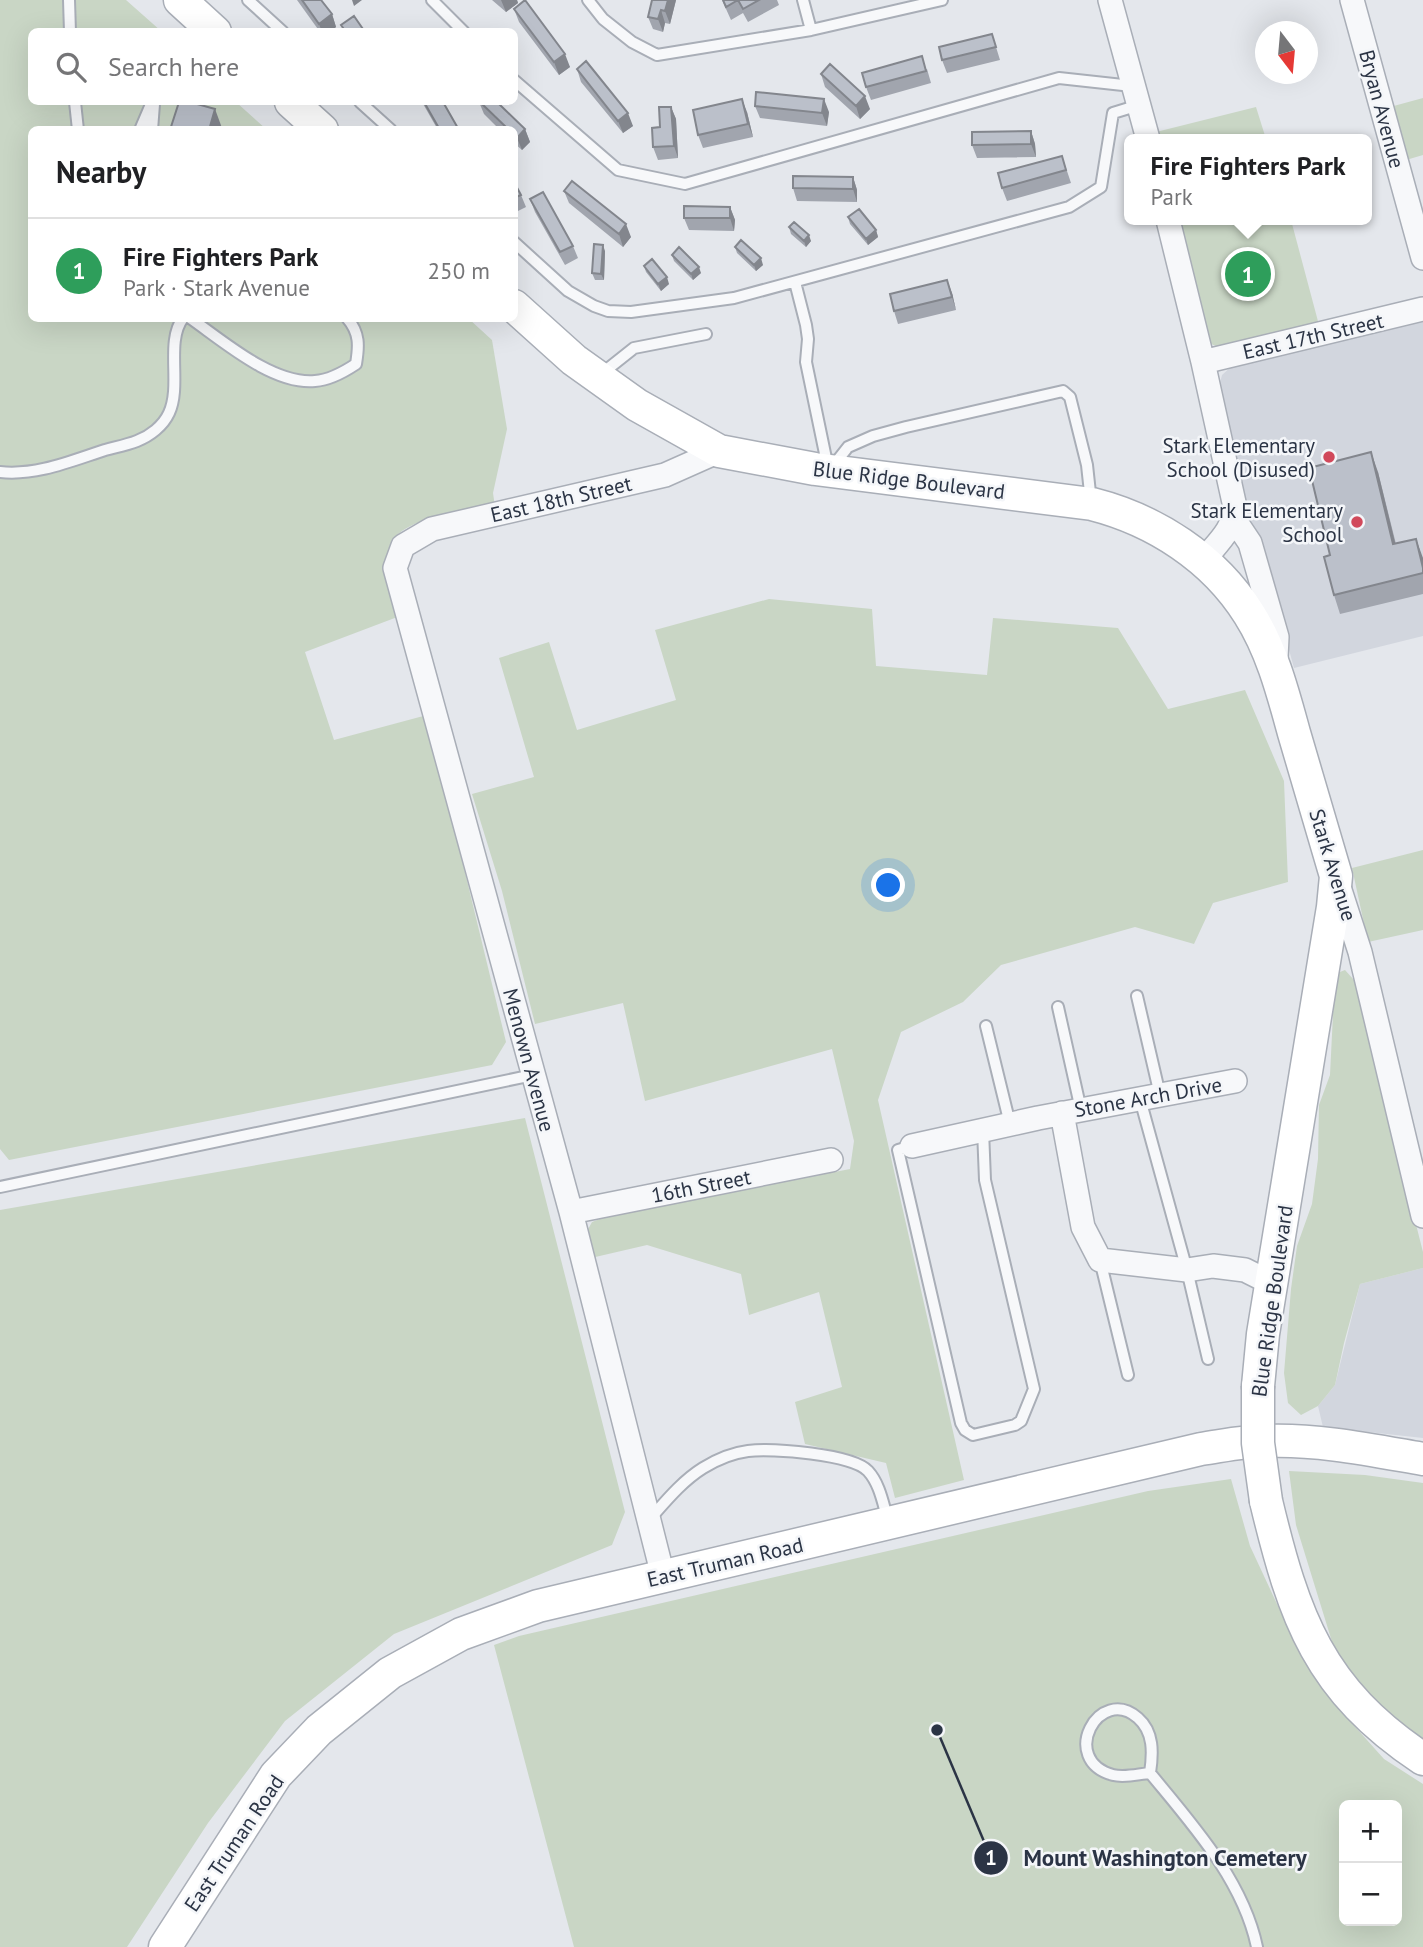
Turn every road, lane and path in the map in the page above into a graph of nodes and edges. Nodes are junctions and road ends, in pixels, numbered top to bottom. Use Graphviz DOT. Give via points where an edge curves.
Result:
graph roads {
  1 [pos="69,0"];
  2 [pos="180,0"];
  3 [pos="248,0"];
  4 [pos="432,0"];
  5 [pos="588,0"];
  6 [pos="803,0"];
  7 [pos="942,0"];
  8 [pos="1110,0"];
  9 [pos="1352,0"];
  10 [pos="70,28"];
  11 [pos="211,28"];
  12 [pos="279,28"];
  13 [pos="460,28"];
  14 [pos="811,30"];
  15 [pos="518,83"];
  16 [pos="1135,96"];
  17 [pos="75,105"];
  18 [pos="152,105"];
  19 [pos="153,105"];
  20 [pos="294,105"];
  21 [pos="363,105"];
  22 [pos="78,126"];
  23 [pos="141,126"];
  24 [pos="152,126"];
  25 [pos="318,126"];
  26 [pos="387,126"];
  27 [pos="1146,134"];
  28 [pos="1169,225"];
  29 [pos="518,246"];
  30 [pos="1423,258"];
  31 [pos="794,282"];
  32 [pos="1423,309"];
  33 [pos="518,310"];
  34 [pos="180,322"];
  35 [pos="196,322"];
  36 [pos="350,322"];
  37 [pos="706,334"];
  38 [pos="1203,362"];
  39 [pos="598,377"];
  40 [pos="719,451"];
  41 [pos="829,471"];
  42 [pos="0,472"];
  43 [pos="1092,504"];
  44 [pos="1234,519"];
  45 [pos="403,546"];
  46 [pos="1203,561"];
  47 [pos="1276,671"];
  48 [pos="1336,876"];
  49 [pos="1137,996"];
  50 [pos="1058,1007"];
  51 [pos="986,1026"];
  52 [pos="533,1075"];
  53 [pos="1235,1081"];
  54 [pos="1150,1097"];
  55 [pos="1071,1112"];
  56 [pos="1010,1124"];
  57 [pos="983,1130"];
  58 [pos="912,1146"];
  59 [pos="831,1160"];
  60 [pos="0,1187"];
  61 [pos="571,1212"];
  62 [pos="1423,1216"];
  63 [pos="1100,1260"];
  64 [pos="1187,1270"];
  65 [pos="1272,1283"];
  66 [pos="1208,1359"];
  67 [pos="1128,1375"];
  68 [pos="1423,1458"];
  69 [pos="649,1520"];
  70 [pos="889,1523"];
  71 [pos="663,1576"];
  72 [pos="1423,1759"];
  73 [pos="1150,1773"];
  74 [pos="164,1947"];
  75 [pos="1257,1947"];
  1 -- 10 [label="lane"];
  2 -- 11 [label="main road"];
  3 -- 12 [label="lane"];
  4 -- 13 [label="lane"];
  5 -- 14 [label="lane" via="603,19 657,55"];
  6 -- 14 [label="lane"];
  7 -- 14 [label="lane"];
  8 -- 16 [label="street"];
  9 -- 30 [label="street, Bryan Avenue"];
  15 -- 16 [label="lane" via="618,170 685,184 1059,78"];
  16 -- 27 [label="street"];
  16 -- 31 [label="lane" via="1113,113 1101,187 1069,207"];
  17 -- 22 [label="lane"];
  18 -- 23 [label="lane"];
  19 -- 24 [label="lane"];
  20 -- 25 [label="main road"];
  21 -- 26 [label="lane"];
  28 -- 38 [label="street, Stark Avenue"];
  29 -- 31 [label="lane" via="568,291 608,311 734,298"];
  31 -- 41 [label="lane" via="807,332 806,362"];
  32 -- 38 [label="street, East 17th Street"];
  33 -- 39 [label="main road, Blue Ridge Boulevard"];
  34 -- 42 [label="lane" via="176,328 174,392 169,413 158,429 137,441 57,466 17,474"];
  35 -- 36 [label="lane" via="259,365 287,378 316,381 356,364 360,345"];
  37 -- 39 [label="lane" via="634,348"];
  38 -- 44 [label="street, Stark Avenue"];
  39 -- 40 [label="main road, Blue Ridge Boulevard" via="637,405"];
  40 -- 41 [label="main road, Blue Ridge Boulevard"];
  40 -- 45 [label="street, East 18th Street" via="665,475 432,529"];
  41 -- 43 [label="main road, Blue Ridge Boulevard"];
  41 -- 43 [label="lane" via="848,447 873,436 1063,391 1070,397"];
  43 -- 46 [label="main road, Blue Ridge Boulevard" via="1156,527"];
  44 -- 46 [label="street"];
  44 -- 47 [label="street, Stark Avenue" via="1250,543 1277,637"];
  45 -- 52 [label="street, Menown Avenue" via="395,568"];
  46 -- 47 [label="main road, Blue Ridge Boulevard" via="1250,615"];
  47 -- 48 [label="main road, Stark Avenue"];
  48 -- 62 [label="street, Stark Avenue" via="1360,951"];
  48 -- 65 [label="main road, Blue Ridge Boulevard"];
  49 -- 54 [label="lane"];
  50 -- 55 [label="lane"];
  51 -- 56 [label="lane"];
  52 -- 60 [label="lane"];
  52 -- 61 [label="street, Menown Avenue"];
  53 -- 54 [label="street, Stone Arch Drive"];
  54 -- 55 [label="street, Stone Arch Drive"];
  54 -- 64 [label="lane"];
  55 -- 56 [label="street, Stone Arch Drive"];
  55 -- 63 [label="street, Stone Arch Drive" via="1083,1227"];
  56 -- 57 [label="street, Stone Arch Drive"];
  57 -- 58 [label="street, Stone Arch Drive"];
  57 -- 58 [label="lane" via="985,1180 1034,1389 1016,1425 973,1435 961,1423 898,1150"];
  59 -- 61 [label="street, 16th Street"];
  61 -- 69 [label="street, Menown Avenue"];
  63 -- 64 [label="street"];
  63 -- 67 [label="lane"];
  64 -- 65 [label="street" via="1213,1266 1245,1269"];
  64 -- 66 [label="lane"];
  65 -- 72 [label="main road, Blue Ridge Boulevard, bridge" via="1258,1386 1258,1443 1282,1565 1309,1637 1332,1675 1392,1739"];
  68 -- 70 [label="main road, East Truman Road" via="1322,1443 1255,1442 1201,1449"];
  69 -- 70 [label="lane" via="704,1467 751,1451 810,1453 856,1462 874,1480"];
  69 -- 71 [label="street, Menown Avenue"];
  70 -- 71 [label="main road, East Truman Road"];
  71 -- 74 [label="main road, East Truman Road" via="538,1606 461,1634 390,1673 319,1730 276,1775"];
  73 -- 73 [label="lane" via="1152,1740 1144,1722 1130,1711 1115,1709 1090,1726 1085,1741 1089,1755 1103,1771 1122,1776"];
  73 -- 75 [label="lane" via="1214,1852 1253,1926"];
}
